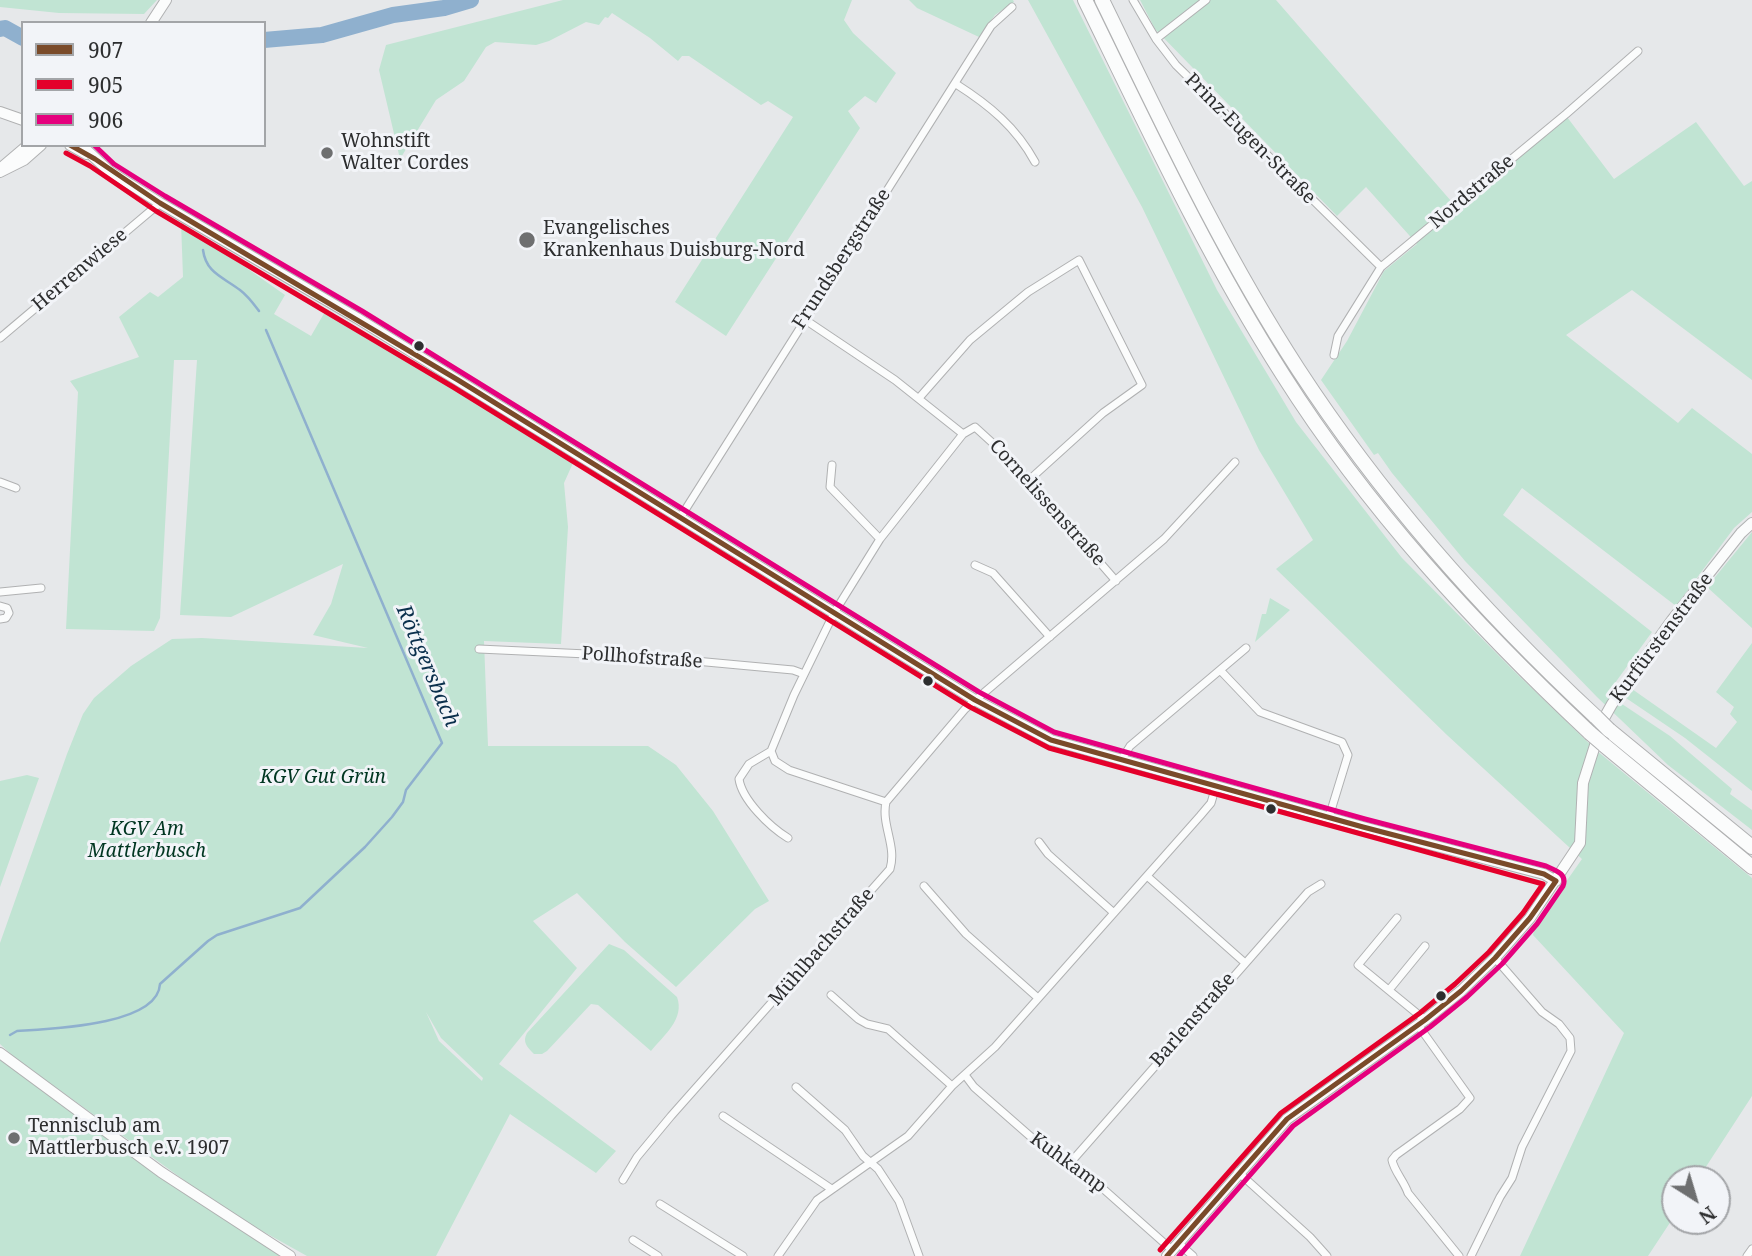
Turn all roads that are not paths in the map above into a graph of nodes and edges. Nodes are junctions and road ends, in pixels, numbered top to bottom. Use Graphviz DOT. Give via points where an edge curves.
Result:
graph roads {
  1 [pos="166,0"];
  2 [pos="1085,0"];
  3 [pos="1102,0"];
  4 [pos="1133,0"];
  5 [pos="1206,0"];
  6 [pos="1012,7"];
  7 [pos="152,21"];
  8 [pos="1156,38"];
  9 [pos="1638,51"];
  10 [pos="956,84"];
  11 [pos="0,112"];
  12 [pos="21,113"];
  13 [pos="21,119"];
  14 [pos="26,147"];
  15 [pos="39,147"];
  16 [pos="74,147"];
  17 [pos="83,147"];
  18 [pos="95,159"];
  19 [pos="1034,162"];
  20 [pos="0,171"];
  21 [pos="160,203"];
  22 [pos="1381,267"];
  23 [pos="804,318"];
  24 [pos="0,338"];
  25 [pos="1334,355"];
  26 [pos="919,398"];
  27 [pos="963,434"];
  28 [pos="1235,462"];
  29 [pos="832,465"];
  30 [pos="1029,480"];
  31 [pos="0,482"];
  32 [pos="16,488"];
  33 [pos="680,518"];
  34 [pos="1752,523"];
  35 [pos="880,539"];
  36 [pos="975,565"];
  37 [pos="1116,581"];
  38 [pos="41,588"];
  39 [pos="0,592"];
  40 [pos="0,606"];
  41 [pos="834,613"];
  42 [pos="0,619"];
  43 [pos="1050,637"];
  44 [pos="1246,648"];
  45 [pos="479,649"];
  46 [pos="1220,670"];
  47 [pos="804,674"];
  48 [pos="975,700"];
  49 [pos="771,751"];
  50 [pos="1122,759"];
  51 [pos="1644,759"];
  52 [pos="1216,786"];
  53 [pos="887,802"];
  54 [pos="1329,817"];
  55 [pos="1752,836"];
  56 [pos="788,838"];
  57 [pos="1040,842"];
  58 [pos="1752,847"];
  59 [pos="1752,867"];
  60 [pos="1147,876"];
  61 [pos="1556,881"];
  62 [pos="1321,884"];
  63 [pos="924,886"];
  64 [pos="1114,913"];
  65 [pos="1397,918"];
  66 [pos="1425,946"];
  67 [pos="1495,958"];
  68 [pos="1244,962"];
  69 [pos="1388,990"];
  70 [pos="831,995"];
  71 [pos="1038,998"];
  72 [pos="1422,1022"];
  73 [pos="0,1053"];
  74 [pos="965,1075"];
  75 [pos="952,1086"];
  76 [pos="796,1087"];
  77 [pos="723,1116"];
  78 [pos="870,1162"];
  79 [pos="1071,1162"];
  80 [pos="1238,1172"];
  81 [pos="623,1180"];
  82 [pos="830,1188"];
  83 [pos="660,1204"];
  84 [pos="633,1240"];
  85 [pos="1752,1249"];
  86 [pos="1172,1250"];
  87 [pos="290,1256"];
  88 [pos="658,1256"];
  89 [pos="743,1256"];
  90 [pos="778,1256"];
  91 [pos="919,1256"];
  92 [pos="1193,1256"];
  93 [pos="1327,1256"];
  94 [pos="1459,1256"];
  95 [pos="1471,1256"];
  96 [pos="1746,1256"];
  1 -- 7 [label="street"];
  2 -- 59 [label="highway, bridge" via="1208,247 1257,334 1326,438 1413,551 1524,671 1604,746"];
  3 -- 51 [label="highway, bridge" via="1222,240 1332,419 1392,501 1479,602 1535,661"];
  4 -- 8 [label="street, Prinz-Eugen-Straße"];
  5 -- 8 [label="street"];
  6 -- 10 [label="street, Frundsbergstraße" via="991,26"];
  8 -- 22 [label="street, Prinz-Eugen-Straße" via="1176,65"];
  9 -- 22 [label="street, Nordstraße"];
  10 -- 19 [label="street" via="991,107 1023,140"];
  10 -- 23 [label="street, Frundsbergstraße"];
  11 -- 12 [label="street"];
  11 -- 13 [label="street"];
  14 -- 20 [label="street"];
  15 -- 20 [label="street"];
  16 -- 18 [label="street"];
  17 -- 18 [label="street"];
  18 -- 21 [label="street"];
  21 -- 24 [label="street, Herrenwiese"];
  21 -- 33 [label="street" via="357,318"];
  22 -- 25 [label="street, Nordstraße" via="1338,336"];
  23 -- 26 [label="street, Cornelissenstraße"];
  23 -- 33 [label="street, Frundsbergstraße"];
  26 -- 27 [label="street, Cornelissenstraße"];
  26 -- 30 [label="street" via="970,340 1028,292 1079,260 1142,386 1103,413"];
  27 -- 30 [label="street, Cornelissenstraße" via="975,427"];
  27 -- 35 [label="street"];
  28 -- 37 [label="street" via="1164,539"];
  29 -- 35 [label="street" via="830,487"];
  30 -- 37 [label="street, Cornelissenstraße"];
  31 -- 32 [label="street"];
  33 -- 41 [label="street"];
  34 -- 61 [label="street, Kurfürstenstraße" via="1672,620 1603,720 1583,783 1580,843"];
  35 -- 41 [label="street"];
  36 -- 43 [label="street" via="993,573"];
  37 -- 43 [label="street"];
  38 -- 39 [label="street"];
  40 -- 42 [label="street" via="9,613"];
  41 -- 47 [label="street"];
  41 -- 48 [label="street"];
  43 -- 48 [label="street"];
  44 -- 46 [label="street"];
  45 -- 47 [label="street, Pollhofstraße" via="652,657"];
  46 -- 50 [label="street" via="1130,746"];
  46 -- 54 [label="street" via="1260,712 1345,746 1348,755"];
  47 -- 49 [label="street"];
  48 -- 50 [label="street" via="1051,740"];
  48 -- 53 [label="street"];
  49 -- 53 [label="street" via="775,761 789,770"];
  49 -- 56 [label="street" via="748,764 739,779 740,788 774,830"];
  50 -- 52 [label="street"];
  51 -- 55 [label="highway" via="1679,779"];
  51 -- 58 [label="highway"];
  52 -- 54 [label="street"];
  52 -- 60 [label="street" via="1211,803"];
  53 -- 81 [label="street, Mühlbachstraße" via="885,817 893,853 890,869 663,1125"];
  54 -- 61 [label="street"];
  57 -- 64 [label="street"];
  60 -- 64 [label="street"];
  60 -- 68 [label="street"];
  61 -- 67 [label="street, Kurfürstenstraße"];
  62 -- 68 [label="street, Barlenstraße" via="1308,892"];
  63 -- 71 [label="street" via="966,934"];
  64 -- 71 [label="street"];
  65 -- 69 [label="street" via="1358,965"];
  66 -- 69 [label="street"];
  67 -- 72 [label="street, Kurfürstenstraße"];
  67 -- 95 [label="street" via="1542,1012 1559,1024 1572,1045"];
  68 -- 79 [label="street, Barlenstraße"];
  69 -- 72 [label="street"];
  70 -- 75 [label="street" via="858,1019 888,1029"];
  71 -- 74 [label="street"];
  72 -- 80 [label="street, Kurfürstenstraße" via="1287,1119"];
  72 -- 94 [label="street" via="1470,1098 1392,1160 1408,1193"];
  73 -- 87 [label="street" via="161,1172"];
  74 -- 75 [label="street"];
  74 -- 79 [label="street, Kuhkamp" via="1055,1158"];
  75 -- 78 [label="street" via="908,1136"];
  76 -- 78 [label="street" via="845,1130"];
  77 -- 82 [label="street"];
  78 -- 82 [label="street"];
  78 -- 91 [label="street" via="899,1201"];
  79 -- 86 [label="street, Kuhkamp"];
  80 -- 86 [label="street, Kurfürstenstraße"];
  80 -- 93 [label="street"];
  82 -- 90 [label="street" via="809,1209"];
  83 -- 89 [label="street"];
  84 -- 88 [label="street"];
  85 -- 96 [label="street"];
  86 -- 92 [label="street, Kuhkamp"];
}
